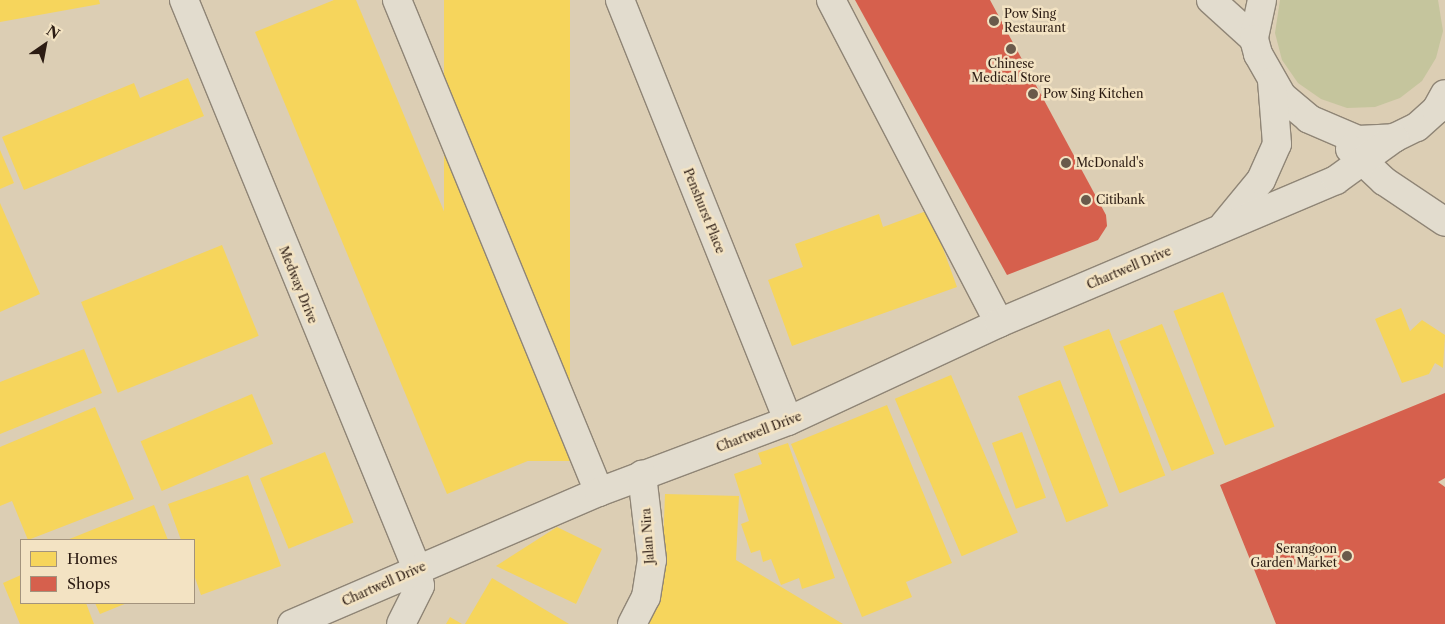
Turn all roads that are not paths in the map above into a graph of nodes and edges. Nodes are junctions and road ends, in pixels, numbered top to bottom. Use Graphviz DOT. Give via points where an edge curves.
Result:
graph roads {
  1 [pos="184,0"];
  2 [pos="397,0"];
  3 [pos="620,0"];
  4 [pos="831,0"];
  5 [pos="1211,0"];
  6 [pos="1262,0"];
  7 [pos="1254,39"];
  8 [pos="1272,82"];
  9 [pos="1445,94"];
  10 [pos="1325,126"];
  11 [pos="1394,138"];
  12 [pos="1362,161"];
  13 [pos="1445,222"];
  14 [pos="1221,229"];
  15 [pos="999,323"];
  16 [pos="788,421"];
  17 [pos="642,475"];
  18 [pos="599,492"];
  19 [pos="417,569"];
  20 [pos="292,624"];
  21 [pos="401,624"];
  22 [pos="632,624"];
  1 -- 19 [label="street, Medway Drive"];
  2 -- 18 [label="street"];
  3 -- 16 [label="street, Penshurst Place"];
  4 -- 15 [label="street"];
  5 -- 7 [label="street"];
  6 -- 7 [label="street"];
  7 -- 8 [label="street"];
  8 -- 10 [label="street" via="1294,109"];
  8 -- 14 [label="street, Chartwell Drive" via="1277,144 1261,180"];
  9 -- 11 [label="street" via="1436,110 1417,127"];
  10 -- 11 [label="street" via="1358,140"];
  10 -- 12 [label="street"];
  11 -- 12 [label="street, Chartwell Drive"];
  12 -- 13 [label="street" via="1384,181"];
  12 -- 14 [label="street, Chartwell Drive" via="1336,180"];
  14 -- 15 [label="street, Chartwell Drive"];
  15 -- 16 [label="street, Chartwell Drive"];
  16 -- 17 [label="street, Chartwell Drive"];
  17 -- 18 [label="street, Chartwell Drive"];
  17 -- 22 [label="street, Jalan Nira" via="652,560 646,596"];
  18 -- 19 [label="street, Chartwell Drive"];
  19 -- 20 [label="street, Chartwell Drive"];
  19 -- 21 [label="street" via="420,586"];
}
